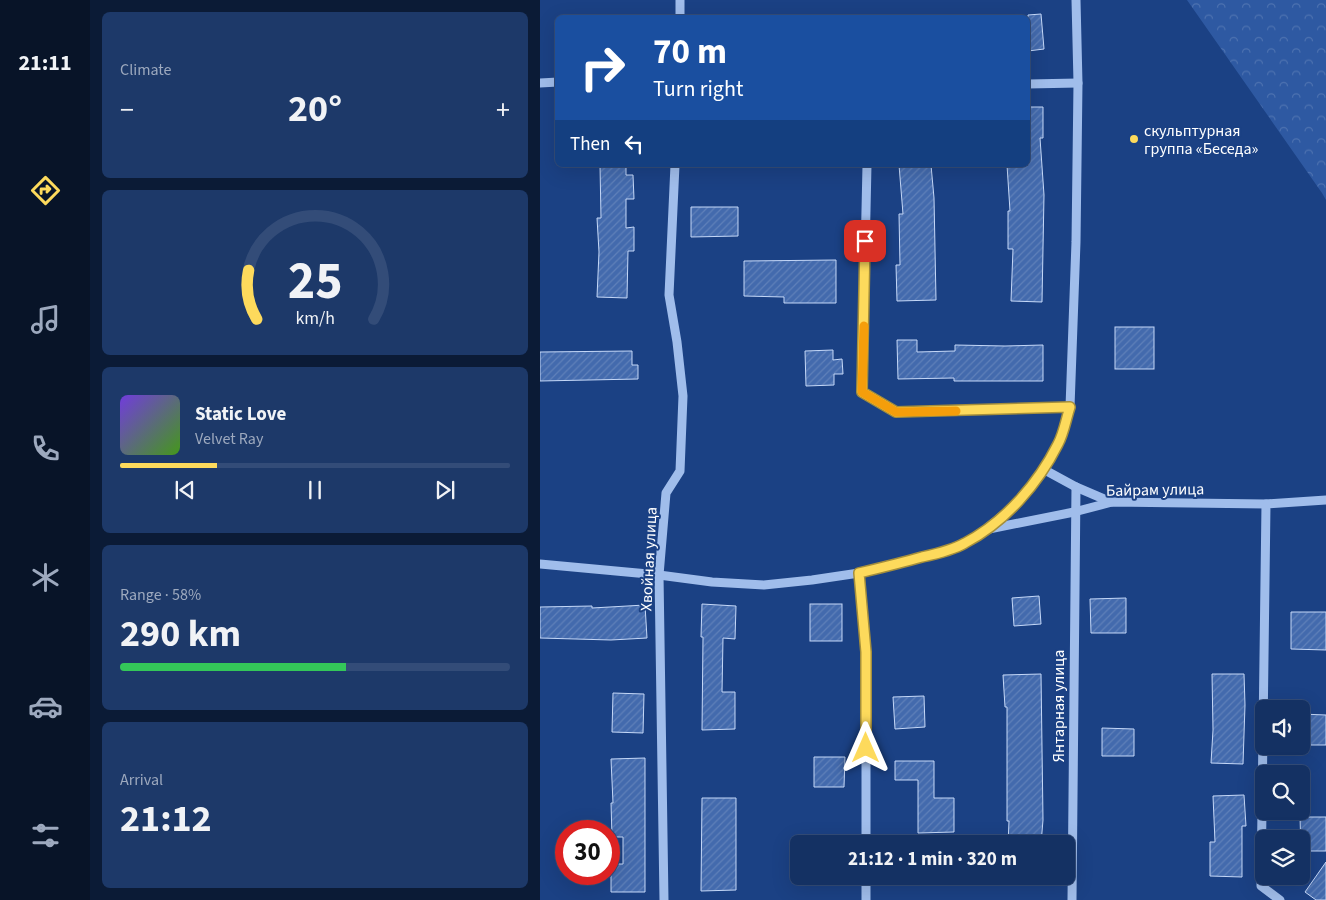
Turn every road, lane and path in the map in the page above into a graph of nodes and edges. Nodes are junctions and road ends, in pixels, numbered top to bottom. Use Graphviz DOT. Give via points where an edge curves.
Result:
graph roads {
  1 [pos="680,0"];
  2 [pos="1076,0"];
  3 [pos="680,15"];
  4 [pos="555,82"];
  5 [pos="540,83"];
  6 [pos="1078,83"];
  7 [pos="1030,84"];
  8 [pos="675,167"];
  9 [pos="867,167"];
  10 [pos="1070,407"];
  11 [pos="1043,469"];
  12 [pos="1076,487"];
  13 [pos="1326,500"];
  14 [pos="1112,502"];
  15 [pos="1266,504"];
  16 [pos="1074,512"];
  17 [pos="986,529"];
  18 [pos="540,564"];
  19 [pos="859,573"];
  20 [pos="660,575"];
  21 [pos="866,835"];
  22 [pos="866,885"];
  23 [pos="664,900"];
  24 [pos="866,900"];
  25 [pos="1072,900"];
  26 [pos="1280,900"];
  1 -- 3 [label="street"];
  2 -- 6 [label="street"];
  4 -- 5 [label="street"];
  6 -- 7 [label="street"];
  6 -- 10 [label="street"];
  8 -- 20 [label="street, Хвойная улица" via="669,295 684,396 680,471 666,493"];
  9 -- 10 [label="street" via="862,392 896,412"];
  10 -- 11 [label="street" via="1059,442"];
  11 -- 12 [label="street"];
  11 -- 17 [label="street" via="1008,511"];
  12 -- 14 [label="street"];
  12 -- 16 [label="street, Янтарная улица"];
  13 -- 15 [label="street, Байрам улица"];
  14 -- 15 [label="street, Байрам улица"];
  14 -- 16 [label="street, Байрам улица"];
  15 -- 26 [label="street" via="1261,886"];
  16 -- 17 [label="street, Байрам улица"];
  16 -- 25 [label="street, Янтарная улица"];
  17 -- 19 [label="street" via="964,544"];
  18 -- 20 [label="street"];
  19 -- 20 [label="street" via="764,585"];
  19 -- 21 [label="street" via="866,652"];
  20 -- 23 [label="street, Хвойная улица"];
  22 -- 24 [label="street"];
}
